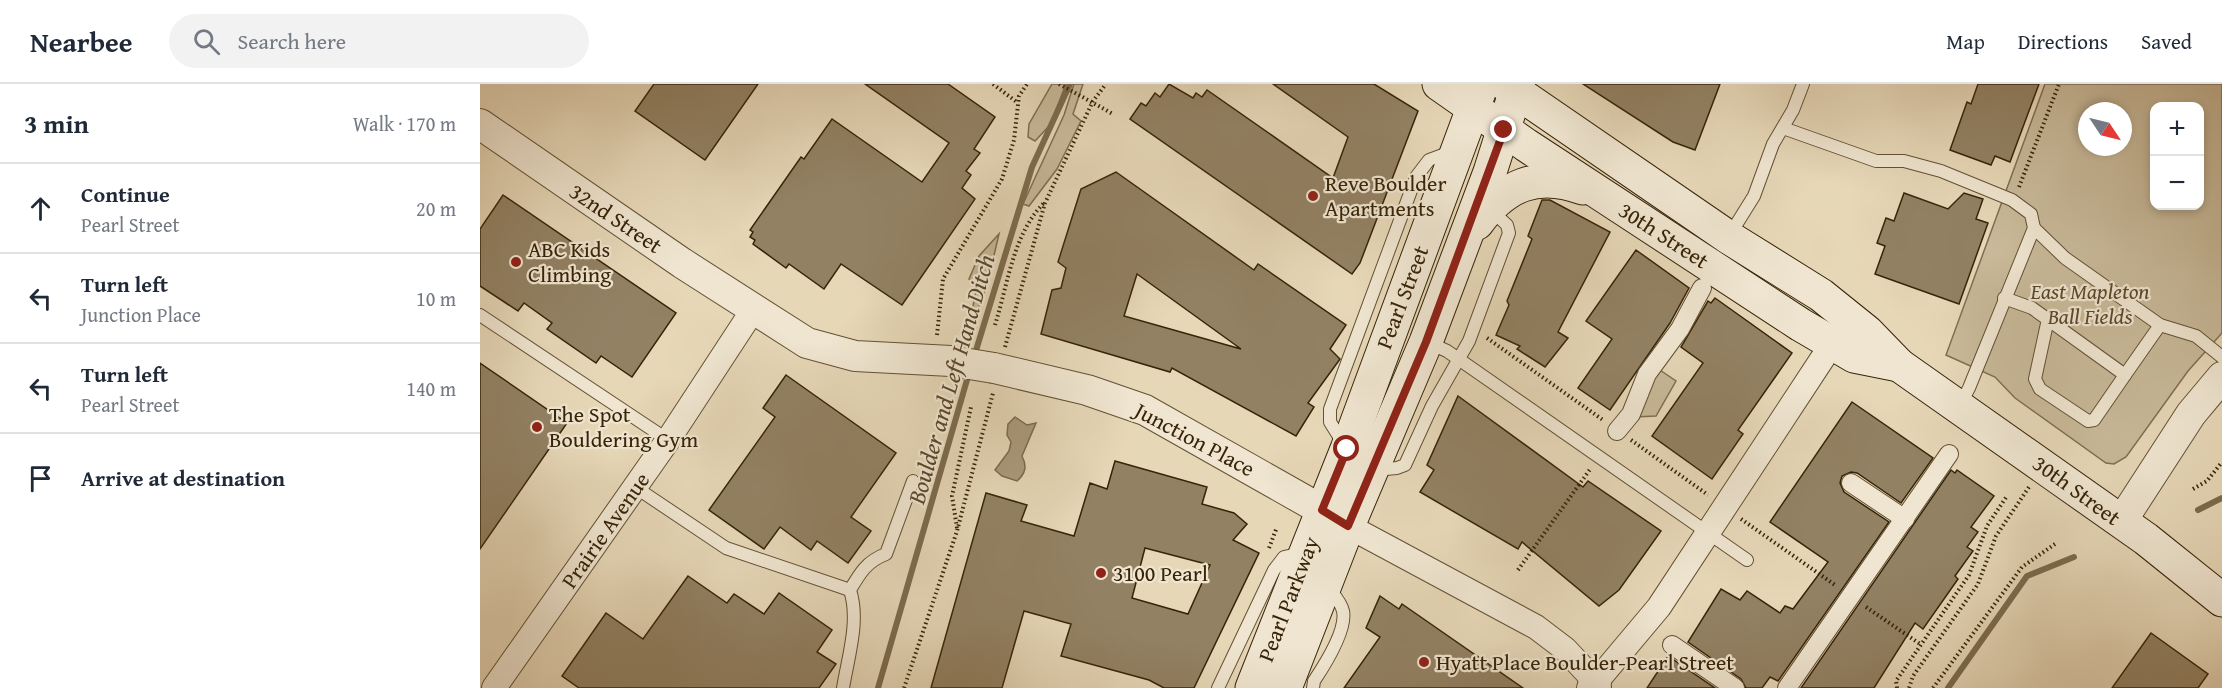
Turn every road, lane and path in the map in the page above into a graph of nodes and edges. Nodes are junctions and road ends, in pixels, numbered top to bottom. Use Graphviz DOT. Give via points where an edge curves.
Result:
graph roads {
  1 [pos="993,84"];
  2 [pos="1027,84"];
  3 [pos="1059,84"];
  4 [pos="1106,84"];
  5 [pos="1439,84"];
  6 [pos="1803,84"];
  7 [pos="2059,84"];
  8 [pos="1513,86"];
  9 [pos="1478,96"];
  10 [pos="1093,101"];
  11 [pos="1018,103"];
  12 [pos="1113,114"];
  13 [pos="480,124"];
  14 [pos="1783,128"];
  15 [pos="1504,130"];
  16 [pos="1598,193"];
  17 [pos="2012,200"];
  18 [pos="1045,203"];
  19 [pos="1489,208"];
  20 [pos="2034,228"];
  21 [pos="1728,237"];
  22 [pos="1463,242"];
  23 [pos="1702,288"];
  24 [pos="2004,298"];
  25 [pos="753,310"];
  26 [pos="480,315"];
  27 [pos="2048,319"];
  28 [pos="995,325"];
  29 [pos="2160,326"];
  30 [pos="1481,334"];
  31 [pos="1426,342"];
  32 [pos="1832,344"];
  33 [pos="2222,357"];
  34 [pos="999,359"];
  35 [pos="1459,360"];
  36 [pos="942,361"];
  37 [pos="1899,365"];
  38 [pos="2126,375"];
  39 [pos="2222,377"];
  40 [pos="991,402"];
  41 [pos="1959,406"];
  42 [pos="971,407"];
  43 [pos="1617,431"];
  44 [pos="669,440"];
  45 [pos="1949,454"];
  46 [pos="1599,457"];
  47 [pos="2222,462"];
  48 [pos="2044,466"];
  49 [pos="1372,470"];
  50 [pos="913,481"];
  51 [pos="1851,483"];
  52 [pos="635,487"];
  53 [pos="2193,489"];
  54 [pos="2007,496"];
  55 [pos="1724,507"];
  56 [pos="1335,518"];
  57 [pos="1905,519"];
  58 [pos="2121,522"];
  59 [pos="957,531"];
  60 [pos="1707,533"];
  61 [pos="2055,544"];
  62 [pos="1306,552"];
  63 [pos="1747,560"];
  64 [pos="1518,570"];
  65 [pos="1326,584"];
  66 [pos="850,591"];
  67 [pos="2221,596"];
  68 [pos="1852,597"];
  69 [pos="1920,644"];
  70 [pos="1672,645"];
  71 [pos="1595,684"];
  72 [pos="494,688"];
  73 [pos="843,688"];
  74 [pos="904,688"];
  75 [pos="1218,688"];
  76 [pos="1252,688"];
  77 [pos="1285,688"];
  78 [pos="1313,688"];
  79 [pos="1735,688"];
  80 [pos="1787,688"];
  81 [pos="1897,688"];
  82 [pos="1909,688"];
  83 [pos="1932,688"];
  1 -- 11 [label="path"];
  2 -- 11 [label="path"];
  3 -- 10 [label="path"];
  4 -- 10 [label="path"];
  5 -- 9 [label="main road, 30th Street"];
  6 -- 14 [label="lane"];
  7 -- 17 [label="path"];
  8 -- 15 [label="main road, Pearl Street"];
  8 -- 21 [label="main road, 30th Street"];
  9 -- 15 [label="main road, 30th Street"];
  9 -- 56 [label="main road, Pearl Street" via="1347,449"];
  10 -- 12 [label="path"];
  10 -- 18 [label="path"];
  11 -- 36 [label="path" via="1014,140 1002,179 943,279"];
  13 -- 25 [label="street, 32nd Street"];
  14 -- 17 [label="lane" via="1876,161 1904,161 1941,171"];
  14 -- 21 [label="lane" via="1754,196"];
  15 -- 16 [label="main road, 30th Street"];
  15 -- 22 [label="main road, Pearl Street"];
  16 -- 19 [label="main road" via="1563,182 1542,181 1510,190"];
  16 -- 32 [label="main road, 30th Street"];
  17 -- 20 [label="lane" via="2031,214"];
  18 -- 28 [label="path" via="1030,217 1019,241"];
  18 -- 34 [label="path"];
  19 -- 22 [label="main road"];
  19 -- 35 [label="lane" via="1507,225 1509,233"];
  20 -- 24 [label="lane"];
  20 -- 29 [label="lane" via="2065,258"];
  21 -- 37 [label="main road, 30th Street" via="1850,316"];
  22 -- 31 [label="main road, Pearl Street"];
  23 -- 43 [label="street" via="1680,328 1647,374 1631,414"];
  24 -- 27 [label="lane" via="2032,308"];
  24 -- 41 [label="lane"];
  25 -- 36 [label="street, Junction Place" via="807,344 855,356"];
  25 -- 44 [label="street, Prairie Avenue"];
  26 -- 44 [label="lane"];
  27 -- 38 [label="lane"];
  27 -- 38 [label="lane" via="2035,379 2040,389 2088,421 2094,420"];
  29 -- 33 [label="lane" via="2196,336"];
  29 -- 38 [label="lane"];
  30 -- 43 [label="path"];
  31 -- 35 [label="lane"];
  31 -- 49 [label="main road, Pearl Street"];
  32 -- 37 [label="main road, 30th Street" via="1854,356"];
  32 -- 55 [label="street"];
  34 -- 36 [label="street, Junction Place, bridge"];
  34 -- 56 [label="street, Junction Place" via="1145,410"];
  35 -- 46 [label="lane"];
  35 -- 49 [label="lane" via="1405,465"];
  37 -- 41 [label="main road, 30th Street"];
  39 -- 58 [label="street" via="2191,414"];
  40 -- 59 [label="path"];
  41 -- 48 [label="main road, 30th Street"];
  42 -- 59 [label="path" via="954,473 952,496"];
  43 -- 55 [label="path"];
  44 -- 52 [label="street, Prairie Avenue"];
  45 -- 57 [label="street"];
  46 -- 60 [label="lane"];
  46 -- 64 [label="path"];
  47 -- 53 [label="path" via="2207,481"];
  48 -- 58 [label="main road, 30th Street"];
  48 -- 82 [label="path" via="2002,524 1978,584 1913,676"];
  49 -- 56 [label="main road, Pearl Street"];
  50 -- 66 [label="lane" via="886,554 863,568"];
  51 -- 57 [label="street"];
  52 -- 66 [label="lane" via="726,548"];
  52 -- 72 [label="street, Prairie Avenue"];
  54 -- 69 [label="path" via="1987,526 1969,575"];
  55 -- 60 [label="street"];
  55 -- 68 [label="path"];
  56 -- 62 [label="main road, Pearl Parkway"];
  56 -- 65 [label="main road, Pearl Parkway"];
  56 -- 71 [label="street, Junction Place" via="1536,627 1565,649"];
  57 -- 68 [label="street"];
  58 -- 67 [label="main road, 30th Street"];
  59 -- 74 [label="path"];
  60 -- 63 [label="lane"];
  60 -- 71 [label="street" via="1659,607"];
  61 -- 83 [label="path" via="2022,567"];
  62 -- 75 [label="lane" via="1284,557 1274,570"];
  62 -- 76 [label="main road, Pearl Parkway"];
  65 -- 77 [label="main road, Pearl Parkway"];
  65 -- 78 [label="lane" via="1341,603 1344,614 1335,645"];
  66 -- 73 [label="lane" via="854,622"];
  68 -- 69 [label="path"];
  68 -- 80 [label="street"];
  69 -- 81 [label="path" via="1896,681"];
  70 -- 79 [label="street"];
}
